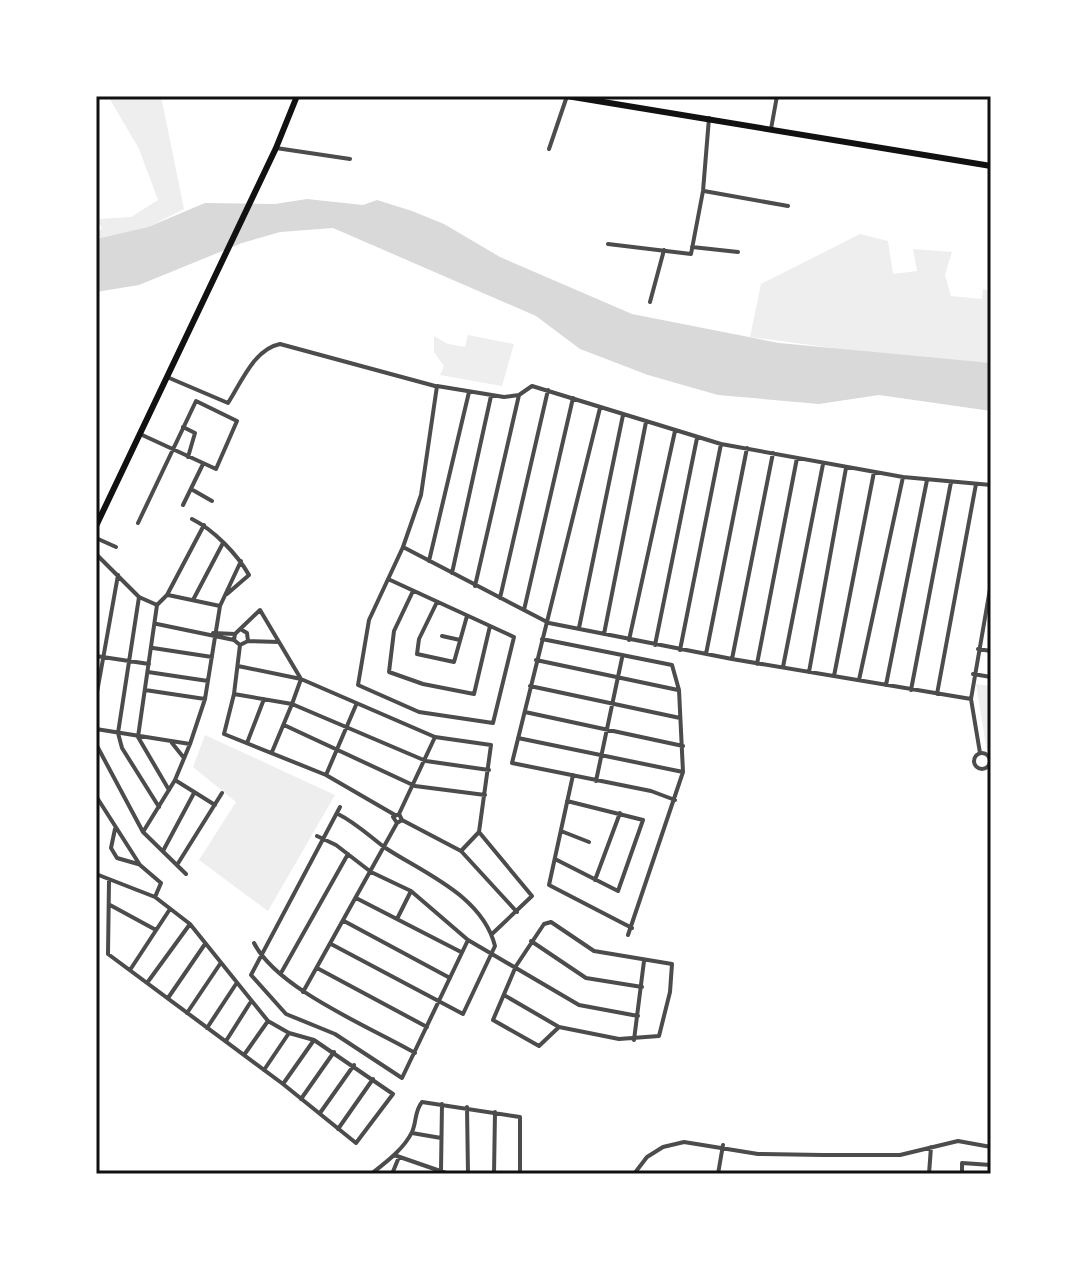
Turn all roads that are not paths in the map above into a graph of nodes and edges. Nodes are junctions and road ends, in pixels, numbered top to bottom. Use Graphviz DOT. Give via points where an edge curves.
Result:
graph roads {
  1 [pos="297,96"];
  2 [pos="567,96"];
  3 [pos="777,96"];
  4 [pos="618,99"];
  5 [pos="709,118"];
  6 [pos="771,129"];
  7 [pos="276,148"];
  8 [pos="549,149"];
  9 [pos="350,159"];
  10 [pos="991,166"];
  11 [pos="703,191"];
  12 [pos="788,206"];
  13 [pos="608,244"];
  14 [pos="692,247"];
  15 [pos="664,250"];
  16 [pos="738,252"];
  17 [pos="650,302"];
  18 [pos="167,377"];
  19 [pos="435,386"];
  20 [pos="548,390"];
  21 [pos="469,392"];
  22 [pos="519,395"];
  23 [pos="491,396"];
  24 [pos="573,398"];
  25 [pos="600,408"];
  26 [pos="623,415"];
  27 [pos="646,422"];
  28 [pos="183,427"];
  29 [pos="675,431"];
  30 [pos="140,434"];
  31 [pos="697,438"];
  32 [pos="721,444"];
  33 [pos="747,448"];
  34 [pos="172,449"];
  35 [pos="773,453"];
  36 [pos="188,457"];
  37 [pos="797,458"];
  38 [pos="203,464"];
  39 [pos="823,464"];
  40 [pos="846,468"];
  41 [pos="874,472"];
  42 [pos="903,477"];
  43 [pos="927,480"];
  44 [pos="951,482"];
  45 [pos="976,484"];
  46 [pos="991,485"];
  47 [pos="191,489"];
  48 [pos="212,501"];
  49 [pos="183,505"];
  50 [pos="192,519"];
  51 [pos="138,523"];
  52 [pos="204,525"];
  53 [pos="96,526"];
  54 [pos="96,538"];
  55 [pos="223,543"];
  56 [pos="116,547"];
  57 [pos="403,547"];
  58 [pos="96,554"];
  59 [pos="241,561"];
  60 [pos="429,561"];
  61 [pos="452,574"];
  62 [pos="118,575"];
  63 [pos="388,579"];
  64 [pos="991,583"];
  65 [pos="475,586"];
  66 [pos="413,591"];
  67 [pos="990,594"];
  68 [pos="167,595"];
  69 [pos="225,596"];
  70 [pos="139,597"];
  71 [pos="500,599"];
  72 [pos="193,600"];
  73 [pos="437,602"];
  74 [pos="157,605"];
  75 [pos="220,606"];
  76 [pos="524,611"];
  77 [pos="467,616"];
  78 [pos="983,621"];
  79 [pos="991,622"];
  80 [pos="549,623"];
  81 [pos="157,624"];
  82 [pos="490,626"];
  83 [pos="579,629"];
  84 [pos="242,630"];
  85 [pos="213,633"];
  86 [pos="604,634"];
  87 [pos="442,636"];
  88 [pos="235,637"];
  89 [pos="541,638"];
  90 [pos="216,639"];
  91 [pos="460,640"];
  92 [pos="629,640"];
  93 [pos="248,641"];
  94 [pos="279,642"];
  95 [pos="240,645"];
  96 [pos="655,645"];
  97 [pos="153,648"];
  98 [pos="978,649"];
  99 [pos="680,650"];
  100 [pos="991,651"];
  101 [pos="706,654"];
  102 [pos="96,656"];
  103 [pos="104,657"];
  104 [pos="212,657"];
  105 [pos="623,657"];
  106 [pos="732,659"];
  107 [pos="536,660"];
  108 [pos="128,661"];
  109 [pos="149,664"];
  110 [pos="757,664"];
  111 [pos="238,666"];
  112 [pos="783,667"];
  113 [pos="148,672"];
  114 [pos="809,672"];
  115 [pos="973,674"];
  116 [pos="834,676"];
  117 [pos="617,677"];
  118 [pos="991,677"];
  119 [pos="301,679"];
  120 [pos="859,680"];
  121 [pos="208,681"];
  122 [pos="886,685"];
  123 [pos="530,686"];
  124 [pos="145,690"];
  125 [pos="679,690"];
  126 [pos="911,690"];
  127 [pos="234,694"];
  128 [pos="937,695"];
  129 [pos="96,698"];
  130 [pos="205,699"];
  131 [pos="264,699"];
  132 [pos="971,699"];
  133 [pos="292,704"];
  134 [pos="356,705"];
  135 [pos="613,705"];
  136 [pos="525,712"];
  137 [pos="680,718"];
  138 [pos="284,725"];
  139 [pos="345,727"];
  140 [pos="96,729"];
  141 [pos="607,730"];
  142 [pos="118,733"];
  143 [pos="138,737"];
  144 [pos="435,737"];
  145 [pos="518,738"];
  146 [pos="170,741"];
  147 [pos="247,743"];
  148 [pos="96,744"];
  149 [pos="190,744"];
  150 [pos="683,746"];
  151 [pos="337,751"];
  152 [pos="272,752"];
  153 [pos="980,753"];
  154 [pos="600,756"];
  155 [pos="185,759"];
  156 [pos="426,761"];
  157 [pos="990,762"];
  158 [pos="489,770"];
  159 [pos="683,772"];
  160 [pos="326,775"];
  161 [pos="573,775"];
  162 [pos="175,780"];
  163 [pos="596,781"];
  164 [pos="415,786"];
  165 [pos="169,790"];
  166 [pos="194,793"];
  167 [pos="222,793"];
  168 [pos="485,795"];
  169 [pos="96,797"];
  170 [pos="675,800"];
  171 [pos="567,801"];
  172 [pos="215,805"];
  173 [pos="159,807"];
  174 [pos="340,807"];
  175 [pos="620,813"];
  176 [pos="338,814"];
  177 [pos="399,816"];
  178 [pos="115,829"];
  179 [pos="561,831"];
  180 [pos="143,832"];
  181 [pos="479,832"];
  182 [pos="317,836"];
  183 [pos="325,840"];
  184 [pos="589,842"];
  185 [pos="384,847"];
  186 [pos="163,851"];
  187 [pos="461,851"];
  188 [pos="348,854"];
  189 [pos="555,859"];
  190 [pos="140,865"];
  191 [pos="177,865"];
  192 [pos="371,872"];
  193 [pos="96,874"];
  194 [pos="186,874"];
  195 [pos="595,880"];
  196 [pos="109,881"];
  197 [pos="411,891"];
  198 [pos="155,897"];
  199 [pos="356,898"];
  200 [pos="110,905"];
  201 [pos="170,909"];
  202 [pos="517,912"];
  203 [pos="397,919"];
  204 [pos="344,921"];
  205 [pos="190,924"];
  206 [pos="632,928"];
  207 [pos="156,930"];
  208 [pos="492,934"];
  209 [pos="628,935"];
  210 [pos="468,940"];
  211 [pos="531,941"];
  212 [pos="254,943"];
  213 [pos="205,944"];
  214 [pos="331,944"];
  215 [pos="461,953"];
  216 [pos="493,953"];
  217 [pos="260,954"];
  218 [pos="644,961"];
  219 [pos="220,964"];
  220 [pos="516,966"];
  221 [pos="317,968"];
  222 [pos="130,970"];
  223 [pos="281,973"];
  224 [pos="450,978"];
  225 [pos="147,983"];
  226 [pos="236,984"];
  227 [pos="642,987"];
  228 [pos="303,992"];
  229 [pos="504,995"];
  230 [pos="168,998"];
  231 [pos="250,1003"];
  232 [pos="439,1003"];
  233 [pos="187,1013"];
  234 [pos="638,1016"];
  235 [pos="268,1021"];
  236 [pos="427,1027"];
  237 [pos="559,1027"];
  238 [pos="207,1028"];
  239 [pos="289,1033"];
  240 [pos="314,1040"];
  241 [pos="634,1040"];
  242 [pos="226,1041"];
  243 [pos="334,1051"];
  244 [pos="416,1053"];
  245 [pos="244,1055"];
  246 [pos="354,1065"];
  247 [pos="264,1070"];
  248 [pos="373,1079"];
  249 [pos="283,1084"];
  250 [pos="301,1099"];
  251 [pos="442,1104"];
  252 [pos="467,1107"];
  253 [pos="495,1112"];
  254 [pos="320,1113"];
  255 [pos="338,1129"];
  256 [pos="412,1133"];
  257 [pos="441,1138"];
  258 [pos="723,1145"];
  259 [pos="931,1147"];
  260 [pos="991,1147"];
  261 [pos="396,1156"];
  262 [pos="991,1166"];
  263 [pos="424,1167"];
  264 [pos="441,1170"];
  265 [pos="371,1174"];
  266 [pos="392,1174"];
  267 [pos="422,1174"];
  268 [pos="449,1174"];
  269 [pos="468,1174"];
  270 [pos="494,1174"];
  271 [pos="520,1174"];
  272 [pos="634,1174"];
  273 [pos="718,1174"];
  274 [pos="929,1174"];
  275 [pos="962,1174"];
  276 [pos="990,1174"];
  1 -- 7 [label="main road"];
  2 -- 4 [label="main road"];
  2 -- 8 [label="street"];
  3 -- 6 [label="street"];
  4 -- 5 [label="main road"];
  5 -- 6 [label="main road"];
  5 -- 11 [label="street"];
  6 -- 10 [label="main road"];
  7 -- 9 [label="street"];
  7 -- 18 [label="main road"];
  11 -- 12 [label="street"];
  11 -- 14 [label="street"];
  13 -- 15 [label="street"];
  14 -- 15 [label="street" via="691,254"];
  14 -- 16 [label="street"];
  15 -- 17 [label="street"];
  18 -- 19 [label="street" via="228,403 258,356 280,344"];
  18 -- 30 [label="main road"];
  20 -- 22 [label="street" via="532,386"];
  20 -- 24 [label="street"];
  20 -- 71 [label="street"];
  21 -- 23 [label="street"];
  21 -- 57 [label="street" via="437,386 421,495"];
  21 -- 60 [label="street"];
  22 -- 23 [label="street"];
  22 -- 65 [label="street"];
  23 -- 61 [label="street"];
  24 -- 25 [label="street"];
  24 -- 76 [label="street"];
  25 -- 26 [label="street"];
  25 -- 80 [label="street"];
  26 -- 27 [label="street"];
  26 -- 83 [label="street"];
  27 -- 29 [label="street"];
  27 -- 86 [label="street"];
  28 -- 34 [label="street"];
  28 -- 36 [label="street" via="195,433"];
  28 -- 38 [label="street" via="196,401 237,421 216,469"];
  29 -- 31 [label="street"];
  29 -- 92 [label="street"];
  30 -- 34 [label="street"];
  30 -- 53 [label="main road"];
  31 -- 32 [label="street"];
  31 -- 96 [label="street"];
  32 -- 33 [label="street"];
  32 -- 99 [label="street"];
  33 -- 35 [label="street"];
  33 -- 101 [label="street"];
  34 -- 36 [label="street"];
  34 -- 51 [label="street"];
  35 -- 37 [label="street"];
  35 -- 106 [label="street"];
  36 -- 38 [label="street"];
  37 -- 39 [label="street"];
  37 -- 110 [label="street"];
  38 -- 47 [label="street"];
  39 -- 40 [label="street"];
  39 -- 112 [label="street"];
  40 -- 41 [label="street"];
  40 -- 114 [label="street"];
  41 -- 42 [label="street"];
  41 -- 116 [label="street"];
  42 -- 43 [label="street"];
  42 -- 120 [label="street"];
  43 -- 44 [label="street"];
  43 -- 122 [label="street"];
  44 -- 45 [label="street"];
  44 -- 126 [label="street"];
  45 -- 46 [label="street"];
  45 -- 128 [label="street"];
  47 -- 48 [label="street"];
  47 -- 49 [label="street"];
  50 -- 52 [label="street"];
  52 -- 55 [label="street"];
  52 -- 68 [label="street"];
  54 -- 56 [label="street"];
  55 -- 59 [label="street"];
  55 -- 72 [label="street"];
  57 -- 60 [label="street"];
  57 -- 63 [label="street"];
  58 -- 62 [label="street"];
  59 -- 69 [label="street"];
  59 -- 69 [label="street" via="249,575"];
  60 -- 61 [label="street"];
  61 -- 65 [label="street"];
  62 -- 70 [label="street"];
  62 -- 103 [label="street"];
  63 -- 66 [label="street"];
  63 -- 82 [label="street" via="369,620 358,685 389,700 419,712 493,723 514,637"];
  64 -- 67 [label="street"];
  65 -- 71 [label="street"];
  66 -- 73 [label="street"];
  66 -- 82 [label="street" via="394,631 389,672 474,694"];
  67 -- 78 [label="street"];
  68 -- 72 [label="street"];
  68 -- 74 [label="street"];
  69 -- 75 [label="street"];
  70 -- 74 [label="street"];
  70 -- 108 [label="street"];
  71 -- 76 [label="street"];
  72 -- 75 [label="street"];
  73 -- 77 [label="street"];
  73 -- 91 [label="street" via="417,654 454,662"];
  74 -- 81 [label="street"];
  75 -- 85 [label="street"];
  76 -- 80 [label="street"];
  77 -- 82 [label="street"];
  77 -- 91 [label="street"];
  78 -- 79 [label="street"];
  78 -- 98 [label="street"];
  80 -- 83 [label="street"];
  80 -- 89 [label="street"];
  81 -- 85 [label="street"];
  81 -- 97 [label="street"];
  83 -- 86 [label="street"];
  84 -- 88 [label="street"];
  84 -- 93 [label="street"];
  84 -- 94 [label="street" via="260,610"];
  85 -- 88 [label="street"];
  85 -- 90 [label="street"];
  86 -- 92 [label="street"];
  87 -- 91 [label="street"];
  88 -- 90 [label="street"];
  88 -- 95 [label="street"];
  89 -- 105 [label="street"];
  89 -- 107 [label="street"];
  90 -- 104 [label="street"];
  92 -- 96 [label="street"];
  93 -- 94 [label="street"];
  93 -- 95 [label="street"];
  94 -- 119 [label="street"];
  95 -- 111 [label="street"];
  96 -- 99 [label="street"];
  97 -- 104 [label="street"];
  97 -- 109 [label="street"];
  98 -- 100 [label="street"];
  98 -- 115 [label="street"];
  99 -- 101 [label="street"];
  101 -- 106 [label="street"];
  102 -- 103 [label="street"];
  103 -- 108 [label="street"];
  103 -- 129 [label="street"];
  104 -- 121 [label="street"];
  105 -- 117 [label="street"];
  105 -- 125 [label="street" via="672,665"];
  106 -- 110 [label="street"];
  107 -- 117 [label="street"];
  107 -- 123 [label="street"];
  108 -- 109 [label="street"];
  108 -- 142 [label="street"];
  109 -- 113 [label="street"];
  110 -- 112 [label="street"];
  111 -- 119 [label="street"];
  111 -- 127 [label="street"];
  112 -- 114 [label="street"];
  113 -- 121 [label="street"];
  113 -- 124 [label="street"];
  114 -- 116 [label="street"];
  115 -- 118 [label="street"];
  115 -- 132 [label="street"];
  116 -- 120 [label="street"];
  117 -- 125 [label="street"];
  117 -- 135 [label="street"];
  119 -- 133 [label="street"];
  119 -- 134 [label="street"];
  120 -- 122 [label="street"];
  121 -- 130 [label="street"];
  122 -- 126 [label="street"];
  123 -- 135 [label="street"];
  123 -- 136 [label="street"];
  124 -- 130 [label="street"];
  124 -- 143 [label="street"];
  125 -- 137 [label="street"];
  126 -- 128 [label="street"];
  127 -- 131 [label="street"];
  127 -- 147 [label="street" via="222,732"];
  128 -- 132 [label="street"];
  130 -- 149 [label="street"];
  131 -- 133 [label="street"];
  131 -- 147 [label="street"];
  132 -- 153 [label="street"];
  133 -- 138 [label="street"];
  133 -- 139 [label="street"];
  134 -- 139 [label="street"];
  134 -- 144 [label="street"];
  135 -- 137 [label="street"];
  135 -- 141 [label="street"];
  136 -- 141 [label="street"];
  136 -- 145 [label="street"];
  137 -- 150 [label="street"];
  138 -- 151 [label="street"];
  138 -- 152 [label="street"];
  139 -- 151 [label="street"];
  139 -- 156 [label="street"];
  140 -- 142 [label="street"];
  141 -- 150 [label="street"];
  141 -- 154 [label="street"];
  142 -- 143 [label="street"];
  142 -- 173 [label="street"];
  143 -- 146 [label="street"];
  143 -- 165 [label="street"];
  144 -- 156 [label="street"];
  144 -- 158 [label="street" via="491,745"];
  145 -- 154 [label="street"];
  145 -- 161 [label="street" via="512,763"];
  146 -- 149 [label="street"];
  146 -- 155 [label="street"];
  147 -- 152 [label="street"];
  148 -- 180 [label="street"];
  149 -- 155 [label="street"];
  150 -- 159 [label="street"];
  151 -- 160 [label="street"];
  151 -- 164 [label="street"];
  152 -- 160 [label="street"];
  153 -- 157 [label="street"];
  153 -- 157 [label="street" via="974,758 978,768"];
  154 -- 159 [label="street"];
  154 -- 163 [label="street"];
  155 -- 162 [label="street"];
  156 -- 158 [label="street"];
  156 -- 164 [label="street"];
  158 -- 168 [label="street"];
  159 -- 170 [label="street"];
  160 -- 177 [label="street"];
  161 -- 163 [label="street"];
  161 -- 171 [label="street"];
  162 -- 165 [label="street"];
  162 -- 166 [label="street"];
  163 -- 170 [label="street"];
  164 -- 168 [label="street"];
  164 -- 177 [label="street"];
  165 -- 173 [label="street"];
  166 -- 172 [label="street"];
  166 -- 186 [label="street"];
  167 -- 172 [label="street"];
  168 -- 181 [label="street"];
  169 -- 178 [label="street"];
  170 -- 206 [label="street"];
  171 -- 175 [label="street"];
  171 -- 179 [label="street"];
  172 -- 191 [label="street"];
  173 -- 180 [label="street"];
  174 -- 176 [label="street"];
  175 -- 195 [label="street"];
  175 -- 195 [label="street" via="643,820 618,891"];
  176 -- 183 [label="street"];
  176 -- 185 [label="street"];
  177 -- 185 [label="street"];
  177 -- 187 [label="street"];
  178 -- 190 [label="street"];
  178 -- 190 [label="street" via="111,848 117,858"];
  179 -- 184 [label="street"];
  179 -- 189 [label="street"];
  180 -- 186 [label="street"];
  181 -- 187 [label="street"];
  181 -- 202 [label="street" via="532,896"];
  182 -- 183 [label="street"];
  183 -- 188 [label="street"];
  183 -- 217 [label="street"];
  185 -- 192 [label="street"];
  185 -- 208 [label="street" via="445,885"];
  186 -- 191 [label="street"];
  187 -- 202 [label="street"];
  188 -- 192 [label="street"];
  188 -- 223 [label="street"];
  189 -- 195 [label="street"];
  189 -- 206 [label="street" via="549,885"];
  190 -- 198 [label="street" via="161,883"];
  191 -- 194 [label="street"];
  192 -- 197 [label="street"];
  192 -- 199 [label="street"];
  193 -- 196 [label="street"];
  196 -- 198 [label="street"];
  196 -- 200 [label="street"];
  197 -- 203 [label="street"];
  197 -- 210 [label="street"];
  198 -- 201 [label="street"];
  199 -- 203 [label="street"];
  199 -- 204 [label="street"];
  200 -- 207 [label="street"];
  200 -- 222 [label="street" via="108,954"];
  201 -- 205 [label="street"];
  201 -- 207 [label="street"];
  202 -- 208 [label="street"];
  203 -- 215 [label="street"];
  204 -- 214 [label="street"];
  204 -- 224 [label="street"];
  205 -- 213 [label="street"];
  205 -- 225 [label="street"];
  206 -- 209 [label="street"];
  207 -- 222 [label="street"];
  208 -- 216 [label="street"];
  210 -- 215 [label="street"];
  210 -- 216 [label="street"];
  211 -- 218 [label="street" via="551,922 594,951"];
  211 -- 220 [label="street"];
  211 -- 227 [label="street" via="586,978"];
  212 -- 217 [label="street"];
  213 -- 219 [label="street"];
  213 -- 230 [label="street"];
  214 -- 221 [label="street"];
  214 -- 232 [label="street"];
  215 -- 224 [label="street"];
  216 -- 220 [label="street"];
  216 -- 232 [label="street" via="463,1014"];
  217 -- 223 [label="street"];
  217 -- 244 [label="street" via="251,975 286,1014 335,1034 402,1078"];
  218 -- 227 [label="street"];
  218 -- 241 [label="street" via="672,964 670,992 659,1036"];
  219 -- 226 [label="street"];
  219 -- 233 [label="street"];
  220 -- 229 [label="street"];
  220 -- 234 [label="street" via="579,1005"];
  221 -- 228 [label="street"];
  221 -- 236 [label="street"];
  222 -- 225 [label="street"];
  223 -- 228 [label="street"];
  224 -- 232 [label="street"];
  225 -- 230 [label="street"];
  226 -- 231 [label="street"];
  226 -- 238 [label="street"];
  227 -- 234 [label="street"];
  228 -- 244 [label="street"];
  229 -- 237 [label="street"];
  229 -- 237 [label="street" via="493,1020 539,1046"];
  230 -- 233 [label="street"];
  231 -- 235 [label="street"];
  231 -- 242 [label="street"];
  232 -- 236 [label="street"];
  233 -- 238 [label="street"];
  234 -- 241 [label="street"];
  235 -- 239 [label="street"];
  235 -- 245 [label="street"];
  236 -- 244 [label="street"];
  237 -- 241 [label="street"];
  238 -- 242 [label="street"];
  239 -- 240 [label="street"];
  239 -- 247 [label="street"];
  240 -- 243 [label="street"];
  240 -- 249 [label="street"];
  242 -- 245 [label="street"];
  243 -- 246 [label="street"];
  243 -- 250 [label="street"];
  245 -- 247 [label="street"];
  246 -- 248 [label="street"];
  246 -- 254 [label="street"];
  247 -- 249 [label="street"];
  248 -- 255 [label="street"];
  248 -- 255 [label="street" via="393,1094 356,1143"];
  249 -- 250 [label="street"];
  250 -- 254 [label="street"];
  251 -- 252 [label="street"];
  251 -- 256 [label="street" via="422,1102"];
  251 -- 257 [label="street"];
  252 -- 253 [label="street"];
  252 -- 269 [label="street"];
  253 -- 270 [label="street"];
  253 -- 271 [label="street" via="520,1117"];
  254 -- 255 [label="street"];
  256 -- 257 [label="street"];
  256 -- 261 [label="street"];
  257 -- 264 [label="street"];
  258 -- 259 [label="street" via="758,1154 823,1155 900,1155"];
  258 -- 272 [label="street" via="684,1142 663,1147"];
  258 -- 273 [label="street"];
  259 -- 260 [label="street" via="958,1141"];
  259 -- 274 [label="street"];
  261 -- 263 [label="street"];
  261 -- 265 [label="street"];
  261 -- 266 [label="street"];
  262 -- 275 [label="street" via="962,1163"];
  262 -- 276 [label="street"];
  263 -- 264 [label="street"];
  263 -- 267 [label="street"];
  264 -- 268 [label="street"];
}
